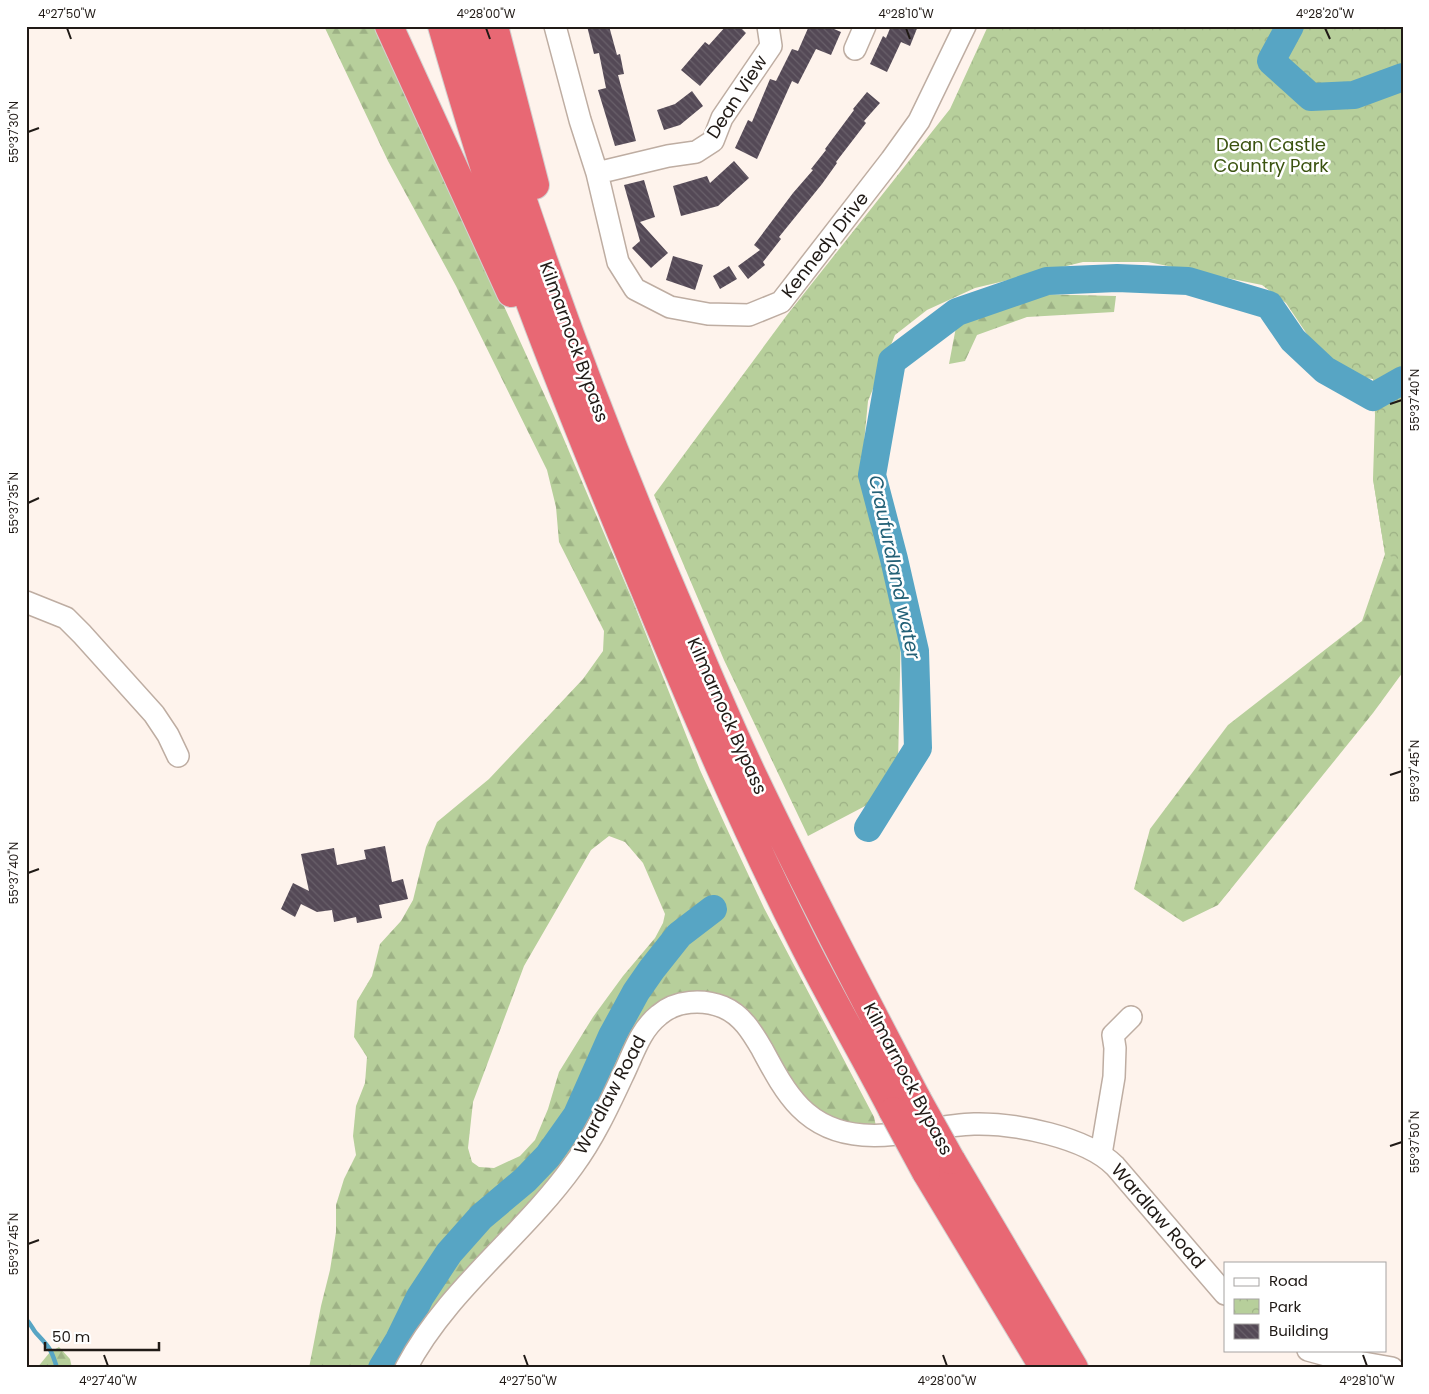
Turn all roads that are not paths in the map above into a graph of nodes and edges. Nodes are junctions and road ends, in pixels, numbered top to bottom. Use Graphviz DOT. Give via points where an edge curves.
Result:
graph roads {
  1 [pos="389,26"];
  2 [pos="442,26"];
  3 [pos="468,26"];
  4 [pos="494,26"];
  5 [pos="555,26"];
  6 [pos="768,26"];
  7 [pos="965,26"];
  8 [pos="597,172"];
  9 [pos="562,309"];
  10 [pos="555,367"];
  11 [pos="26,602"];
  12 [pos="178,756"];
  13 [pos="1131,1017"];
  14 [pos="905,1105"];
  15 [pos="1101,1154"];
  16 [pos="1224,1293"];
  17 [pos="1315,1352"];
  18 [pos="406,1368"];
  19 [pos="1044,1368"];
  20 [pos="1074,1368"];
  21 [pos="1392,1368"];
  1 -- 10 [label="highway" via="523,320"];
  2 -- 10 [label="highway, Kilmarnock Bypass" via="497,207"];
  3 -- 9 [label="highway, Kilmarnock Bypass" via="514,177"];
  4 -- 9 [label="highway" via="552,240"];
  5 -- 8 [label="street, Kennedy Drive"];
  6 -- 8 [label="street, Dean View" via="771,46 722,118 713,141 696,152"];
  7 -- 8 [label="street, Kennedy Drive" via="919,121 781,302 749,315 708,314 670,307 635,289 618,262"];
  9 -- 14 [label="highway, Kilmarnock Bypass" via="628,488 728,721 820,914"];
  10 -- 14 [label="highway, Kilmarnock Bypass" via="664,640 716,760 802,940"];
  11 -- 12 [label="street" via="66,618 82,634 154,714"];
  13 -- 15 [label="street" via="1113,1035 1114,1076"];
  14 -- 19 [label="highway, Kilmarnock Bypass, bridge" via="926,1172"];
  14 -- 20 [label="highway, Kilmarnock Bypass, bridge" via="951,1160"];
  15 -- 16 [label="street, Wardlaw Road" via="1116,1166"];
  15 -- 18 [label="street, Wardlaw Road" via="1072,1141 1012,1126 974,1124 870,1136 841,1131 814,1119 794,1102 742,1020 713,1004 676,1005 659,1015 640,1035 605,1112 573,1166 431,1328"];
  17 -- 21 [label="street"];
}
